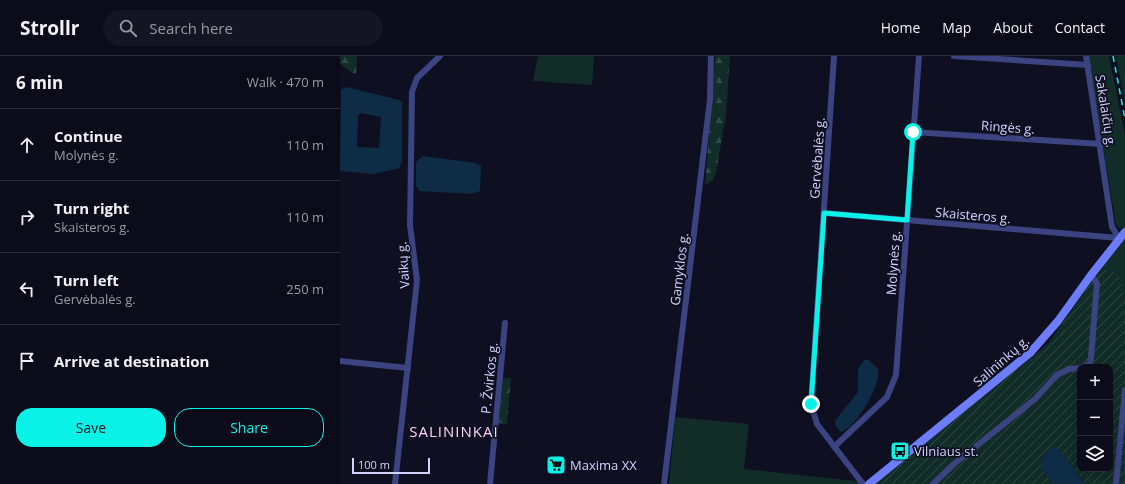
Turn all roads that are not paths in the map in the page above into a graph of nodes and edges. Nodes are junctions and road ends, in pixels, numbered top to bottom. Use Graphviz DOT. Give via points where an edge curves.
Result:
graph roads {
  1 [pos="440,56"];
  2 [pos="711,56"];
  3 [pos="834,56"];
  4 [pos="919,56"];
  5 [pos="954,56"];
  6 [pos="1086,56"];
  7 [pos="1088,65"];
  8 [pos="913,132"];
  9 [pos="1101,144"];
  10 [pos="824,213"];
  11 [pos="907,220"];
  12 [pos="1122,235"];
  13 [pos="1091,275"];
  14 [pos="505,323"];
  15 [pos="340,361"];
  16 [pos="1089,364"];
  17 [pos="408,368"];
  18 [pos="1077,368"];
  19 [pos="1125,390"];
  20 [pos="834,447"];
  21 [pos="395,484"];
  22 [pos="490,484"];
  23 [pos="664,484"];
  24 [pos="863,484"];
  25 [pos="869,484"];
  26 [pos="933,484"];
  27 [pos="1116,484"];
  1 -- 17 [label="street, Vaikų g." via="417,78 412,92 410,225 417,280"];
  2 -- 23 [label="street, Gamyklos g." via="709,107"];
  3 -- 10 [label="street, Gervėbalės g."];
  4 -- 8 [label="street, Molynės g."];
  5 -- 7 [label="street"];
  6 -- 7 [label="street, Sakalaičių g."];
  7 -- 9 [label="street, Sakalaičių g."];
  8 -- 9 [label="street, Ringės g."];
  8 -- 11 [label="street, Molynės g."];
  9 -- 12 [label="street, Sakalaičių g." via="1112,227"];
  10 -- 11 [label="street, Skaisteros g."];
  10 -- 20 [label="street, Gervėbalės g." via="810,393 813,414"];
  11 -- 12 [label="street, Skaisteros g."];
  11 -- 20 [label="street, Molynės g." via="898,362 892,387 886,397"];
  12 -- 13 [label="main road, Salininkų g."];
  13 -- 16 [label="street" via="1097,283"];
  13 -- 25 [label="main road, Salininkų g." via="1058,321 1030,353"];
  14 -- 22 [label="street, P. Žvirkos g."];
  15 -- 17 [label="street"];
  17 -- 21 [label="street, Vaikų g."];
  18 -- 26 [label="street" via="1057,375 1021,412 987,437"];
  19 -- 27 [label="street"];
  20 -- 24 [label="street, Gervėbalės g."];
}
